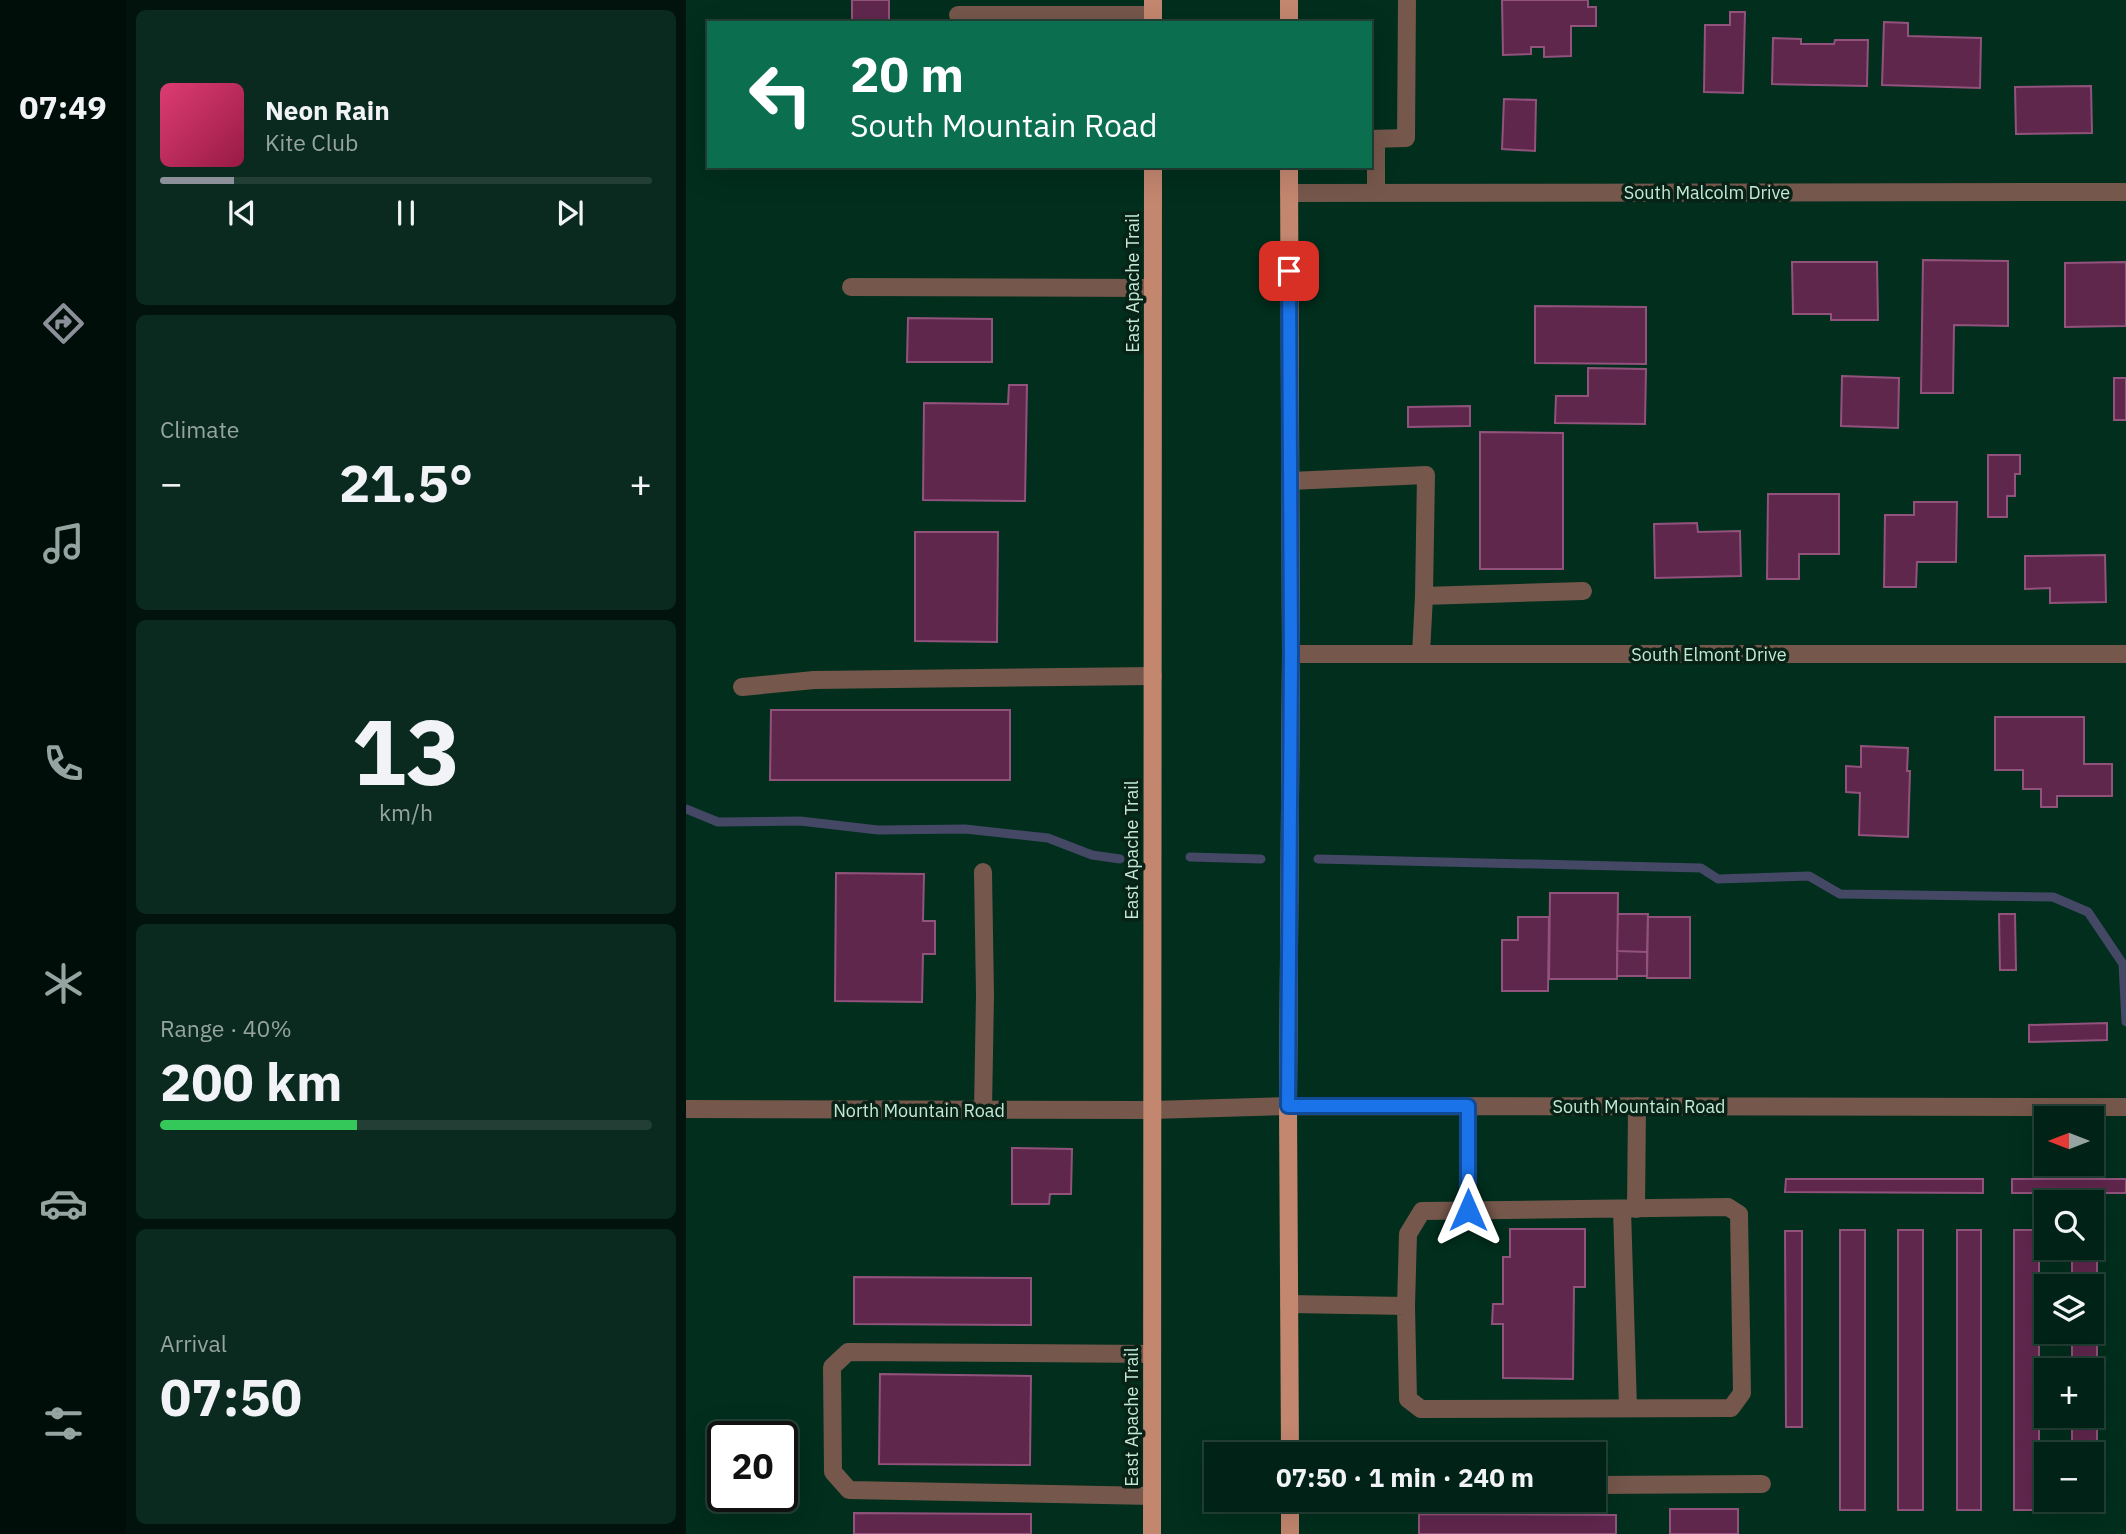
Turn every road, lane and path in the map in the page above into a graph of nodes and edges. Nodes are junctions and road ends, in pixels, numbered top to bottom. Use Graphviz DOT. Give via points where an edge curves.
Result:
graph roads {
  1 [pos="1289,0"];
  2 [pos="1407,0"];
  3 [pos="1153,13"];
  4 [pos="958,15"];
  5 [pos="1289,21"];
  6 [pos="1373,139"];
  7 [pos="1153,168"];
  8 [pos="1289,168"];
  9 [pos="1376,192"];
  10 [pos="2126,192"];
  11 [pos="1289,193"];
  12 [pos="851,287"];
  13 [pos="1153,288"];
  14 [pos="1290,481"];
  15 [pos="1583,591"];
  16 [pos="1424,596"];
  17 [pos="1291,654"];
  18 [pos="1420,654"];
  19 [pos="2126,654"];
  20 [pos="1153,676"];
  21 [pos="742,687"];
  22 [pos="983,872"];
  23 [pos="1288,1106"];
  24 [pos="1468,1106"];
  25 [pos="1637,1106"];
  26 [pos="2126,1107"];
  27 [pos="686,1110"];
  28 [pos="983,1110"];
  29 [pos="1152,1110"];
  30 [pos="1629,1209"];
  31 [pos="1468,1210"];
  32 [pos="1289,1304"];
  33 [pos="1406,1306"];
  34 [pos="1152,1354"];
  35 [pos="1628,1408"];
  36 [pos="1290,1442"];
  37 [pos="1762,1484"];
  38 [pos="1606,1485"];
  39 [pos="1152,1496"];
  40 [pos="1290,1512"];
  41 [pos="1152,1534"];
  42 [pos="1290,1534"];
  1 -- 5 [label="main road"];
  2 -- 6 [label="street" via="1406,138"];
  3 -- 4 [label="street"];
  6 -- 9 [label="street"];
  7 -- 13 [label="main road, East Apache Trail"];
  8 -- 11 [label="main road"];
  9 -- 10 [label="street, South Malcolm Drive"];
  9 -- 11 [label="street, South Malcolm Drive"];
  11 -- 14 [label="main road"];
  12 -- 13 [label="street"];
  13 -- 20 [label="main road, East Apache Trail"];
  14 -- 16 [label="street" via="1426,475"];
  14 -- 17 [label="main road"];
  15 -- 16 [label="street"];
  16 -- 18 [label="street"];
  17 -- 18 [label="street, South Elmont Drive"];
  17 -- 23 [label="main road"];
  18 -- 19 [label="street, South Elmont Drive"];
  20 -- 21 [label="street" via="814,680"];
  20 -- 29 [label="main road, East Apache Trail"];
  22 -- 28 [label="street"];
  23 -- 24 [label="street, South Mountain Road"];
  23 -- 29 [label="street, South Mountain Road"];
  23 -- 32 [label="main road"];
  24 -- 25 [label="street, South Mountain Road"];
  24 -- 31 [label="street"];
  25 -- 26 [label="street, South Mountain Road"];
  25 -- 30 [label="street"];
  27 -- 28 [label="street, North Mountain Road"];
  28 -- 29 [label="street, North Mountain Road"];
  29 -- 34 [label="main road, East Apache Trail"];
  30 -- 31 [label="street"];
  30 -- 35 [label="street"];
  30 -- 35 [label="street" via="1728,1207 1739,1214 1742,1393 1731,1408"];
  31 -- 33 [label="street" via="1422,1211 1408,1234"];
  32 -- 33 [label="street"];
  32 -- 36 [label="main road"];
  33 -- 35 [label="street" via="1408,1399 1420,1409"];
  34 -- 39 [label="main road, East Apache Trail"];
  34 -- 39 [label="street" via="848,1352 832,1367 833,1472 849,1490"];
  37 -- 38 [label="street"];
  39 -- 41 [label="main road, East Apache Trail"];
  40 -- 42 [label="main road"];
}
